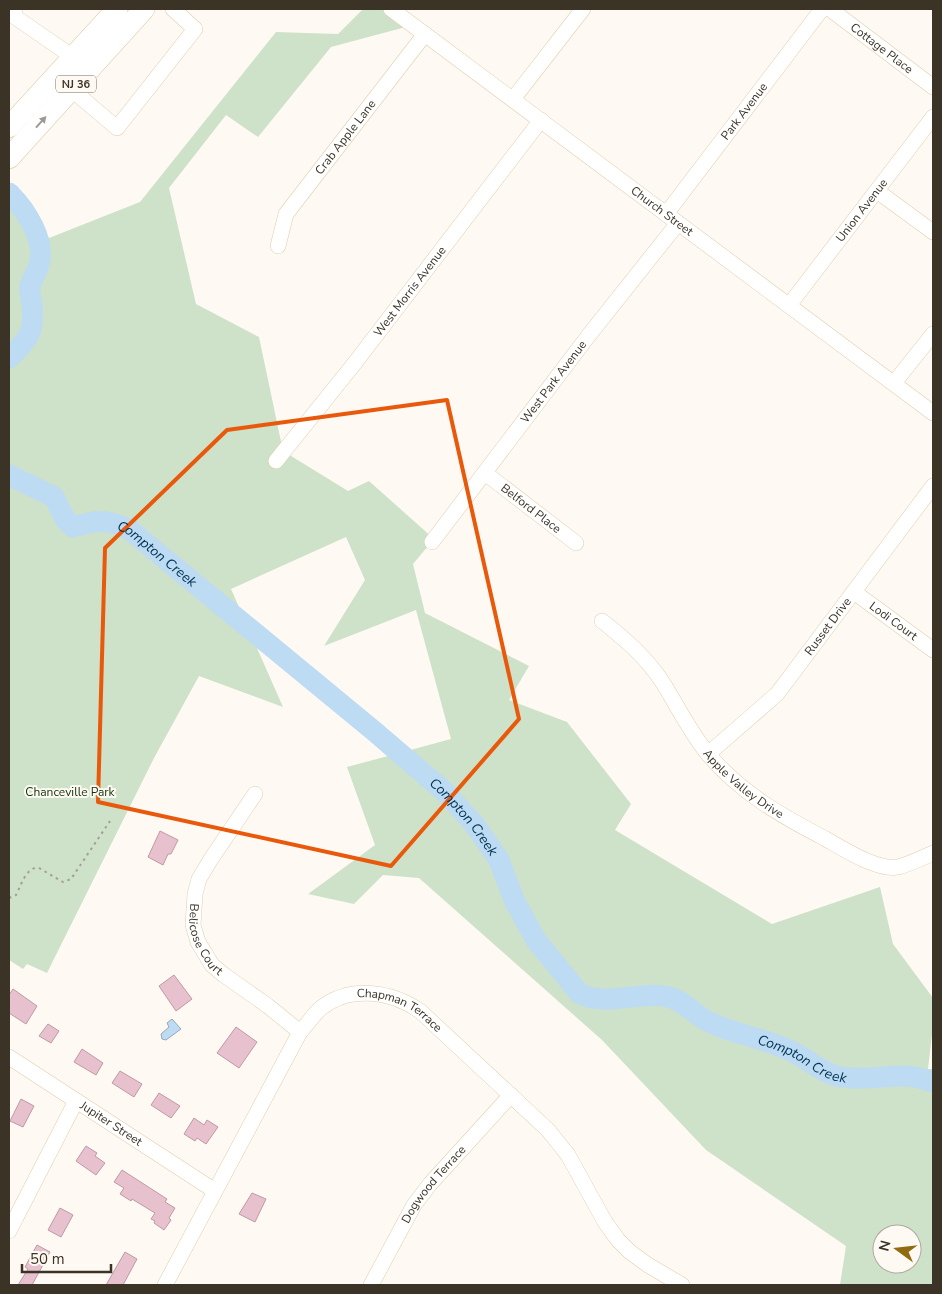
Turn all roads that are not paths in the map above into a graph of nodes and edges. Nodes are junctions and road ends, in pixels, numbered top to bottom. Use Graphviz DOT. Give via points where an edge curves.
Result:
graph roads {
  1 [pos="15,9"];
  2 [pos="144,9"];
  3 [pos="174,9"];
  4 [pos="391,9"];
  5 [pos="583,9"];
  6 [pos="822,9"];
  7 [pos="830,9"];
  8 [pos="113,10"];
  9 [pos="425,34"];
  10 [pos="73,57"];
  11 [pos="933,87"];
  12 [pos="71,89"];
  13 [pos="513,99"];
  14 [pos="933,117"];
  15 [pos="542,120"];
  16 [pos="9,127"];
  17 [pos="9,158"];
  18 [pos="878,191"];
  19 [pos="672,218"];
  20 [pos="933,232"];
  21 [pos="278,246"];
  22 [pos="790,304"];
  23 [pos="933,334"];
  24 [pos="894,383"];
  25 [pos="933,413"];
  26 [pos="276,461"];
  27 [pos="485,473"];
  28 [pos="933,486"];
  29 [pos="432,542"];
  30 [pos="576,543"];
  31 [pos="854,592"];
  32 [pos="602,620"];
  33 [pos="933,650"];
  34 [pos="708,754"];
  35 [pos="255,794"];
  36 [pos="933,853"];
  37 [pos="300,1032"];
  38 [pos="9,1057"];
  39 [pos="511,1095"];
  40 [pos="76,1100"];
  41 [pos="215,1191"];
  42 [pos="9,1231"];
  43 [pos="165,1285"];
  44 [pos="371,1285"];
  45 [pos="682,1285"];
  1 -- 10 [label="street" via="15,17"];
  2 -- 12 [label="highway, NJ 36"];
  3 -- 12 [label="street" via="195,29 117,128"];
  4 -- 9 [label="street, Church Street"];
  5 -- 13 [label="street"];
  6 -- 19 [label="street, Park Avenue"];
  7 -- 11 [label="street, Cottage Place"];
  8 -- 10 [label="highway, NJ 36"];
  9 -- 13 [label="street, Church Street"];
  9 -- 21 [label="street, Crab Apple Lane" via="286,214"];
  10 -- 16 [label="highway, NJ 36"];
  17 -- 12 [label="highway, NJ 36, one-way"];
  13 -- 15 [label="street, Church Street"];
  14 -- 18 [label="street, Union Avenue"];
  15 -- 19 [label="street, Church Street"];
  15 -- 26 [label="street, West Morris Avenue"];
  18 -- 20 [label="street"];
  18 -- 22 [label="street, Union Avenue"];
  19 -- 22 [label="street, Church Street"];
  19 -- 27 [label="street, West Park Avenue"];
  22 -- 24 [label="street, Church Street"];
  23 -- 24 [label="street"];
  24 -- 25 [label="street, Church Street"];
  27 -- 29 [label="street, West Park Avenue"];
  27 -- 30 [label="street, Belford Place"];
  28 -- 31 [label="street, Russet Drive"];
  31 -- 33 [label="street, Lodi Court"];
  31 -- 34 [label="street, Russet Drive" via="777,694"];
  32 -- 34 [label="street, Apple Valley Drive" via="648,663"];
  34 -- 36 [label="street, Apple Valley Drive" via="734,782 762,803 853,854 876,864 897,867"];
  35 -- 37 [label="street, Belicose Court" via="199,879 194,894 193,925 198,942 212,964"];
  37 -- 39 [label="street, Chapman Terrace" via="320,1009 334,1001 355,994 395,997 420,1011"];
  37 -- 41 [label="street, Chapman Terrace"];
  38 -- 40 [label="street, Jupiter Street"];
  39 -- 44 [label="street, Dogwood Terrace" via="414,1205"];
  39 -- 45 [label="street, Chapman Terrace" via="561,1145 618,1240 648,1265"];
  40 -- 41 [label="street, Jupiter Street"];
  40 -- 42 [label="street"];
  41 -- 43 [label="street, Chapman Terrace"];
}
